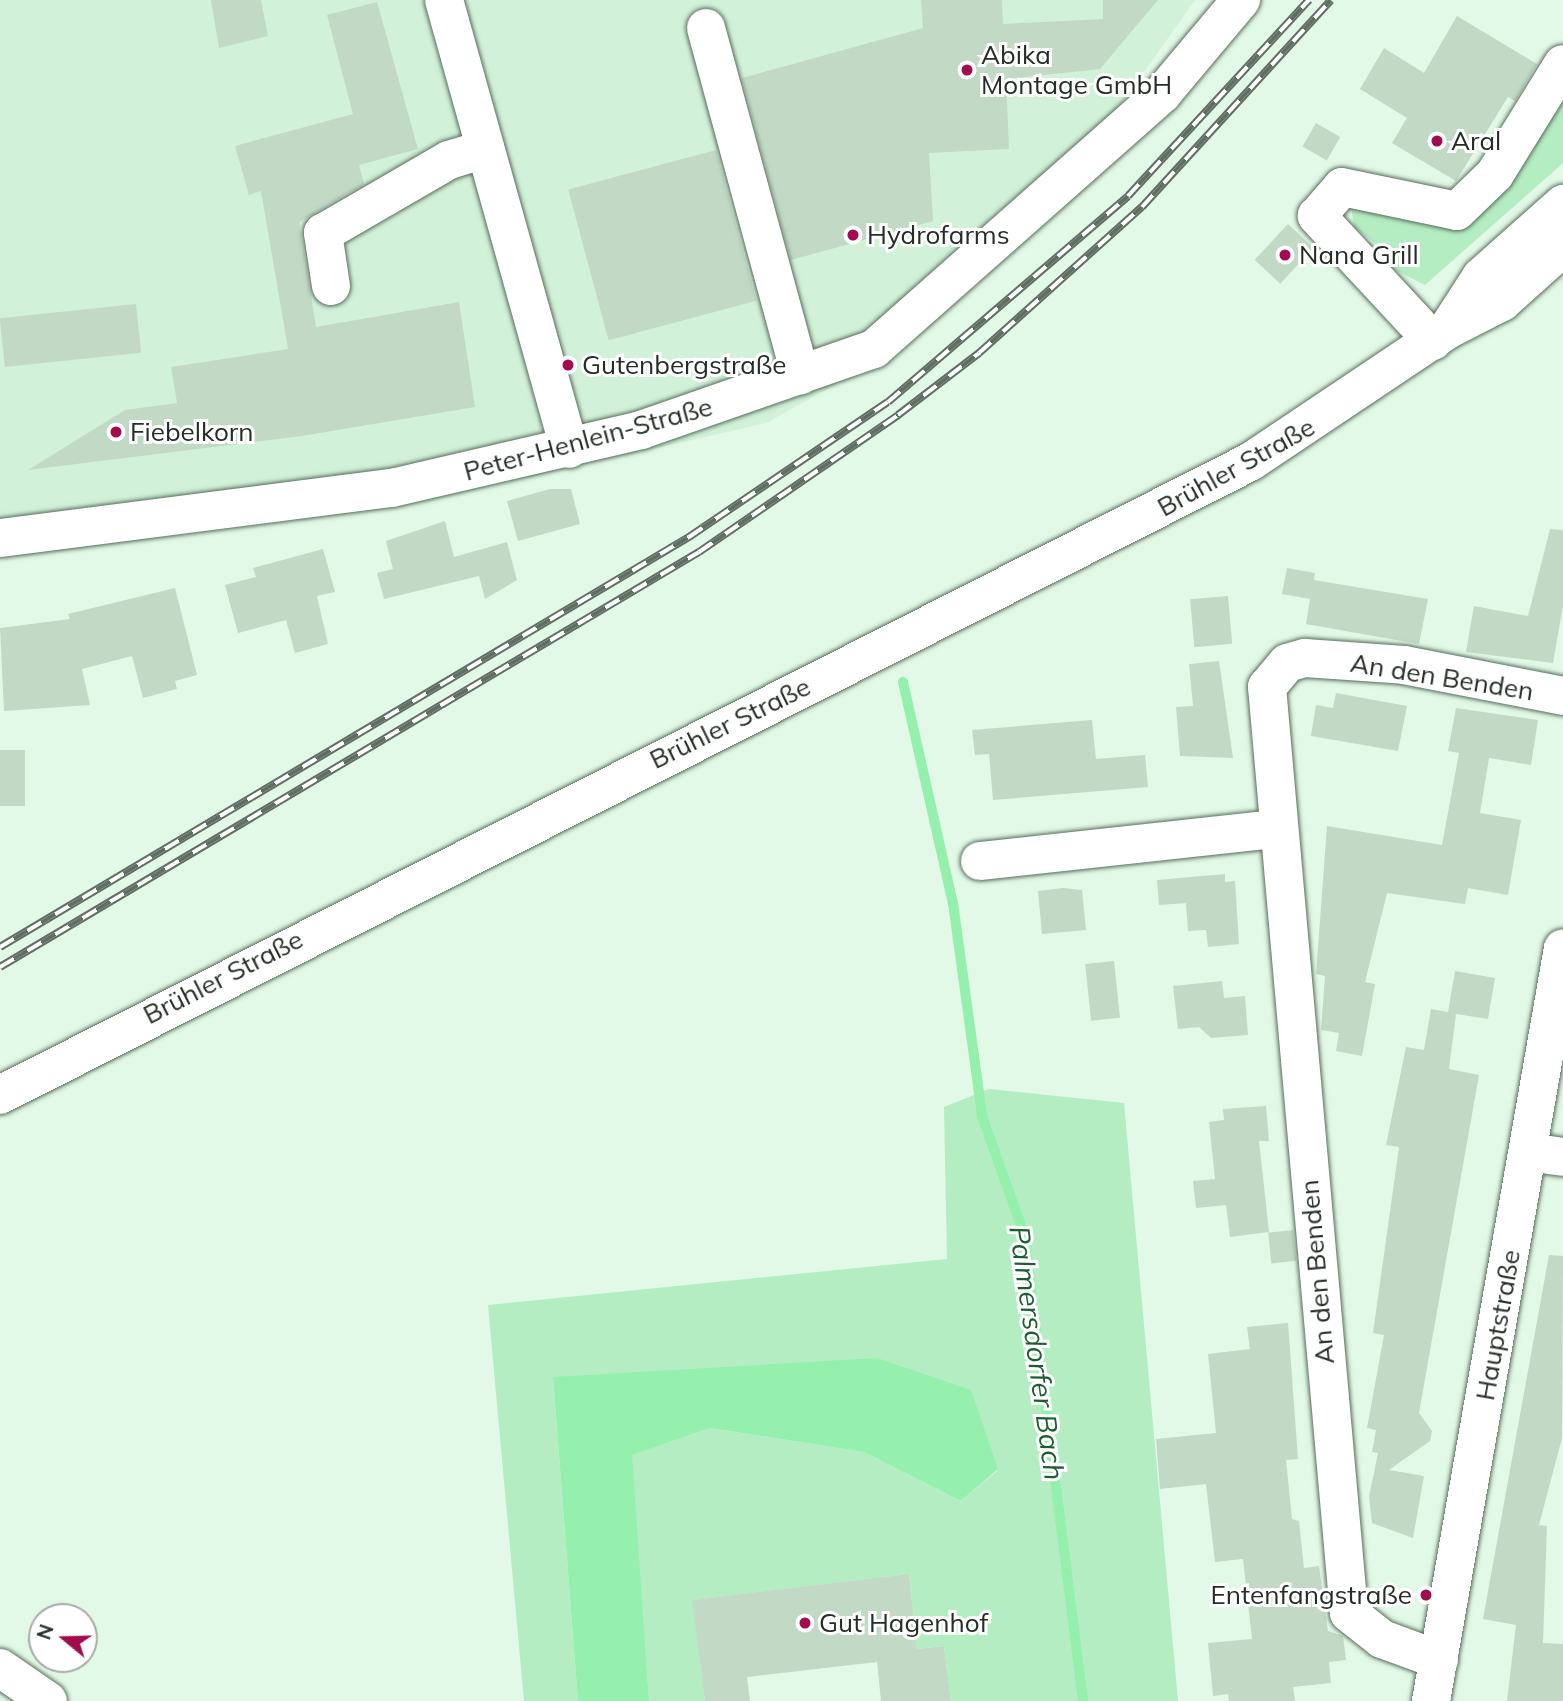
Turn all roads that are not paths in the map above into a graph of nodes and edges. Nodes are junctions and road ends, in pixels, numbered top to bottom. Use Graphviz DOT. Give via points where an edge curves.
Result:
graph roads {
  1 [pos="444,0"];
  2 [pos="1241,0"];
  3 [pos="706,28"];
  4 [pos="1563,64"];
  5 [pos="485,149"];
  6 [pos="1563,204"];
  7 [pos="1563,247"];
  8 [pos="331,286"];
  9 [pos="1440,335"];
  10 [pos="800,375"];
  11 [pos="569,449"];
  12 [pos="0,538"];
  13 [pos="1563,696"];
  14 [pos="1275,829"];
  15 [pos="979,860"];
  16 [pos="1563,948"];
  17 [pos="0,1095"];
  18 [pos="1545,1154"];
  19 [pos="1439,1660"];
  20 [pos="0,1668"];
  21 [pos="48,1701"];
  22 [pos="1431,1701"];
  1 -- 5 [label="street"];
  2 -- 10 [label="street, Peter-Henlein-Straße" via="1162,94 1020,225 874,349"];
  3 -- 10 [label="street"];
  4 -- 9 [label="street" via="1495,174 1457,211 1342,187 1317,216"];
  5 -- 8 [label="street" via="449,160 323,233"];
  5 -- 11 [label="street"];
  6 -- 9 [label="street, Brühler Straße" via="1481,277"];
  7 -- 9 [label="street, Brühler Straße" via="1502,302"];
  9 -- 17 [label="street, Brühler Straße" via="1327,415 1189,495"];
  10 -- 11 [label="street, Peter-Henlein-Straße"];
  11 -- 12 [label="street, Peter-Henlein-Straße" via="392,488"];
  13 -- 14 [label="street, An den Benden" via="1404,665 1305,658 1287,663 1274,674 1265,703"];
  14 -- 15 [label="street"];
  14 -- 19 [label="street, An den Benden" via="1349,1613 1382,1639"];
  16 -- 18 [label="street, Hauptstraße"];
  18 -- 19 [label="street, Hauptstraße"];
  19 -- 22 [label="street, Hauptstraße"];
  20 -- 21 [label="street"];
}
